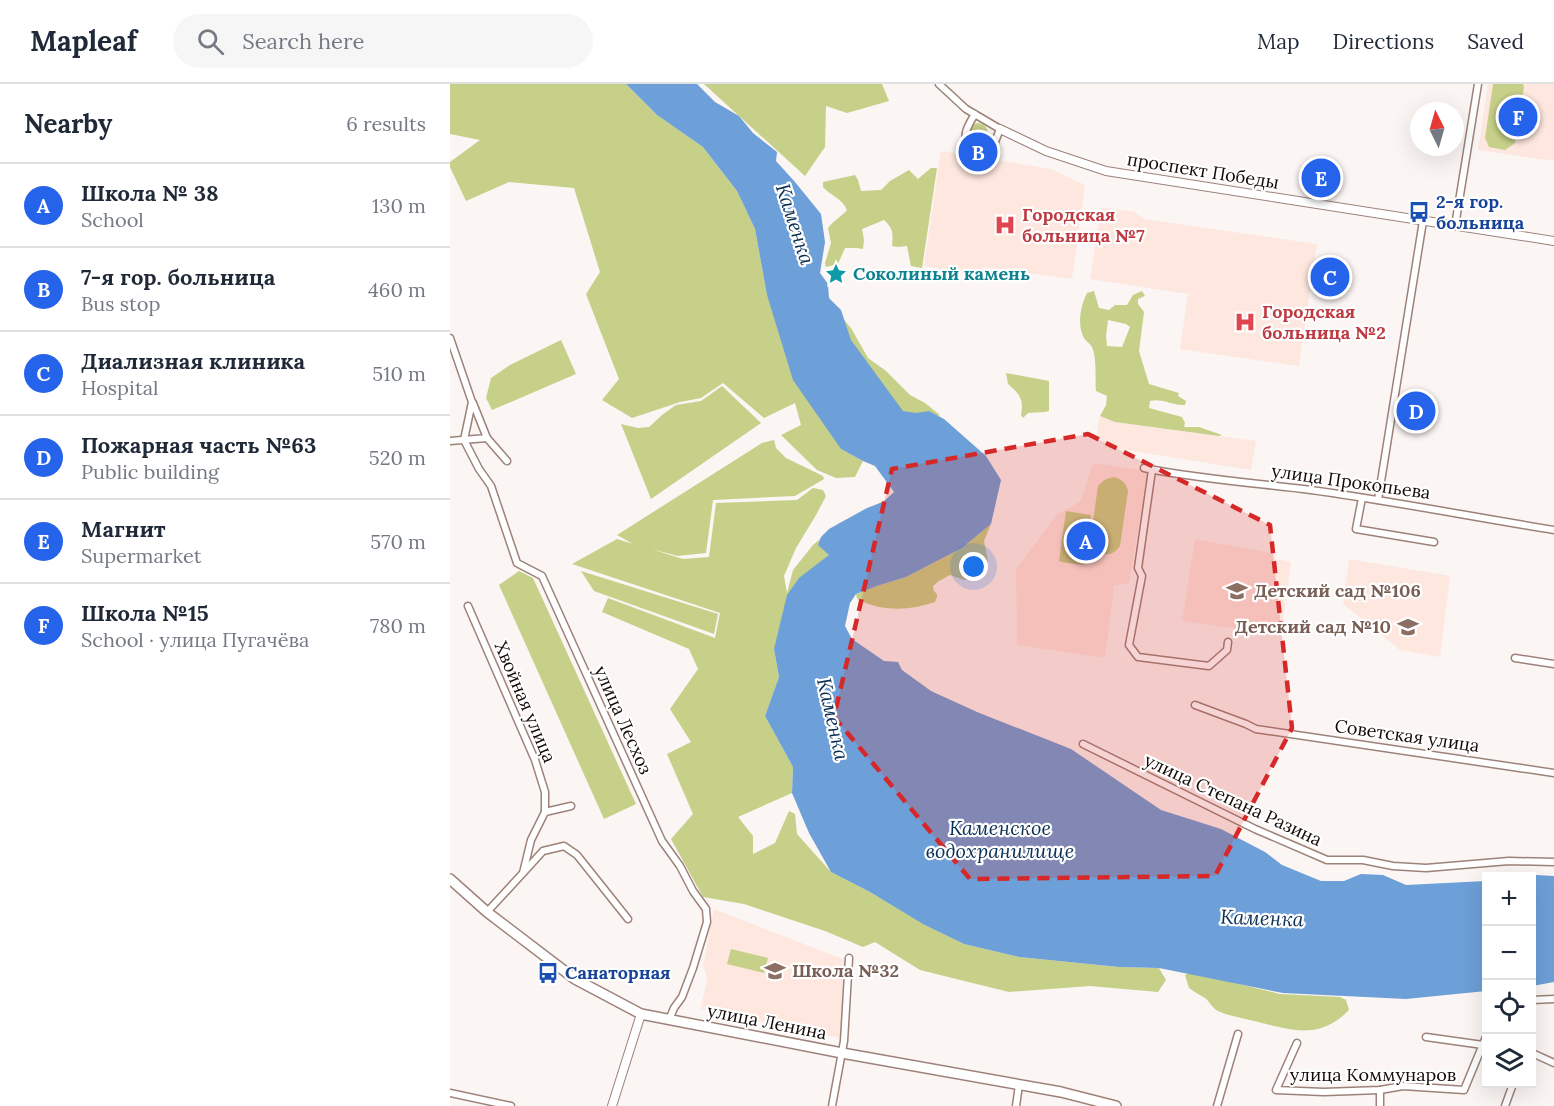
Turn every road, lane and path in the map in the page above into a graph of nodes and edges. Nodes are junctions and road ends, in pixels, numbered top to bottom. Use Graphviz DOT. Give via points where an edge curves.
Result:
graph roads {
  1 [pos="939,84"];
  2 [pos="1478,84"];
  3 [pos="975,114"];
  4 [pos="1000,129"];
  5 [pos="1423,221"];
  6 [pos="1455,226"];
  7 [pos="1554,241"];
  8 [pos="450,338"];
  9 [pos="472,402"];
  10 [pos="487,438"];
  11 [pos="465,440"];
  12 [pos="450,441"];
  13 [pos="507,461"];
  14 [pos="1144,468"];
  15 [pos="1152,470"];
  16 [pos="1362,498"];
  17 [pos="1378,500"];
  18 [pos="1554,530"];
  19 [pos="1434,542"];
  20 [pos="468,606"];
  21 [pos="1228,642"];
  22 [pos="1515,658"];
  23 [pos="1554,664"];
  24 [pos="1195,705"];
  25 [pos="1083,744"];
  26 [pos="1554,773"];
  27 [pos="571,806"];
  28 [pos="545,812"];
  29 [pos="1554,862"];
  30 [pos="522,873"];
  31 [pos="450,879"];
  32 [pos="487,912"];
  33 [pos="628,919"];
  34 [pos="849,958"];
  35 [pos="1554,999"];
  36 [pos="1536,1000"];
  37 [pos="641,1014"];
  38 [pos="669,1020"];
  39 [pos="1238,1034"];
  40 [pos="1426,1037"];
  41 [pos="1297,1043"];
  42 [pos="1482,1045"];
  43 [pos="1482,1047"];
  44 [pos="842,1053"];
  45 [pos="1536,1055"];
  46 [pos="1554,1063"];
  47 [pos="1018,1085"];
  48 [pos="1511,1088"];
  49 [pos="1380,1090"];
  50 [pos="450,1093"];
  51 [pos="511,1106"];
  52 [pos="612,1106"];
  53 [pos="832,1106"];
  54 [pos="1016,1106"];
  55 [pos="1116,1106"];
  56 [pos="1217,1106"];
  57 [pos="1380,1106"];
  58 [pos="1504,1106"];
  1 -- 3 [label="street, проспект Победы"];
  2 -- 6 [label="street"];
  3 -- 4 [label="street, проспект Победы"];
  3 -- 4 [label="street" via="966,128 969,142 993,147"];
  4 -- 5 [label="street, проспект Победы" via="1054,154 1106,171"];
  5 -- 6 [label="street, проспект Победы"];
  5 -- 17 [label="street"];
  6 -- 7 [label="street, проспект Победы"];
  8 -- 9 [label="street"];
  9 -- 10 [label="street"];
  9 -- 11 [label="street"];
  10 -- 11 [label="street"];
  10 -- 13 [label="street"];
  11 -- 12 [label="street"];
  11 -- 38 [label="street, улица Лесхоз" via="491,486 518,563 542,576 662,841 706,909 707,922 693,968"];
  14 -- 15 [label="street, улица Прокопьева"];
  15 -- 16 [label="street, улица Прокопьева"];
  15 -- 21 [label="street" via="1138,568 1142,576 1129,645 1138,657 1209,666 1227,650"];
  16 -- 17 [label="street, улица Прокопьева"];
  16 -- 19 [label="street" via="1356,529"];
  17 -- 18 [label="street, улица Прокопьева"];
  20 -- 28 [label="street, Хвойная улица" via="535,760 545,792"];
  22 -- 23 [label="street"];
  24 -- 26 [label="street, Советская улица" via="1256,729"];
  25 -- 29 [label="street, улица Степана Разина" via="1327,860 1426,868 1509,861"];
  27 -- 28 [label="street"];
  28 -- 30 [label="street" via="531,840"];
  30 -- 32 [label="street"];
  30 -- 33 [label="street" via="543,851 564,846 577,855"];
  31 -- 32 [label="main road, улица Ленина"];
  32 -- 37 [label="main road, улица Ленина" via="575,979"];
  34 -- 44 [label="street"];
  35 -- 36 [label="street"];
  37 -- 38 [label="main road, улица Ленина"];
  37 -- 52 [label="street"];
  38 -- 44 [label="main road, улица Ленина"];
  39 -- 56 [label="street"];
  40 -- 42 [label="street"];
  41 -- 49 [label="street, улица Коммунаров" via="1276,1090"];
  43 -- 49 [label="street, улица Коммунаров" via="1464,1090 1403,1086"];
  44 -- 47 [label="main road, улица Ленина"];
  44 -- 53 [label="street"];
  45 -- 46 [label="street"];
  47 -- 54 [label="street"];
  47 -- 55 [label="main road, улица Ленина"];
  48 -- 58 [label="street"];
  49 -- 57 [label="street"];
  50 -- 51 [label="street"];
}
